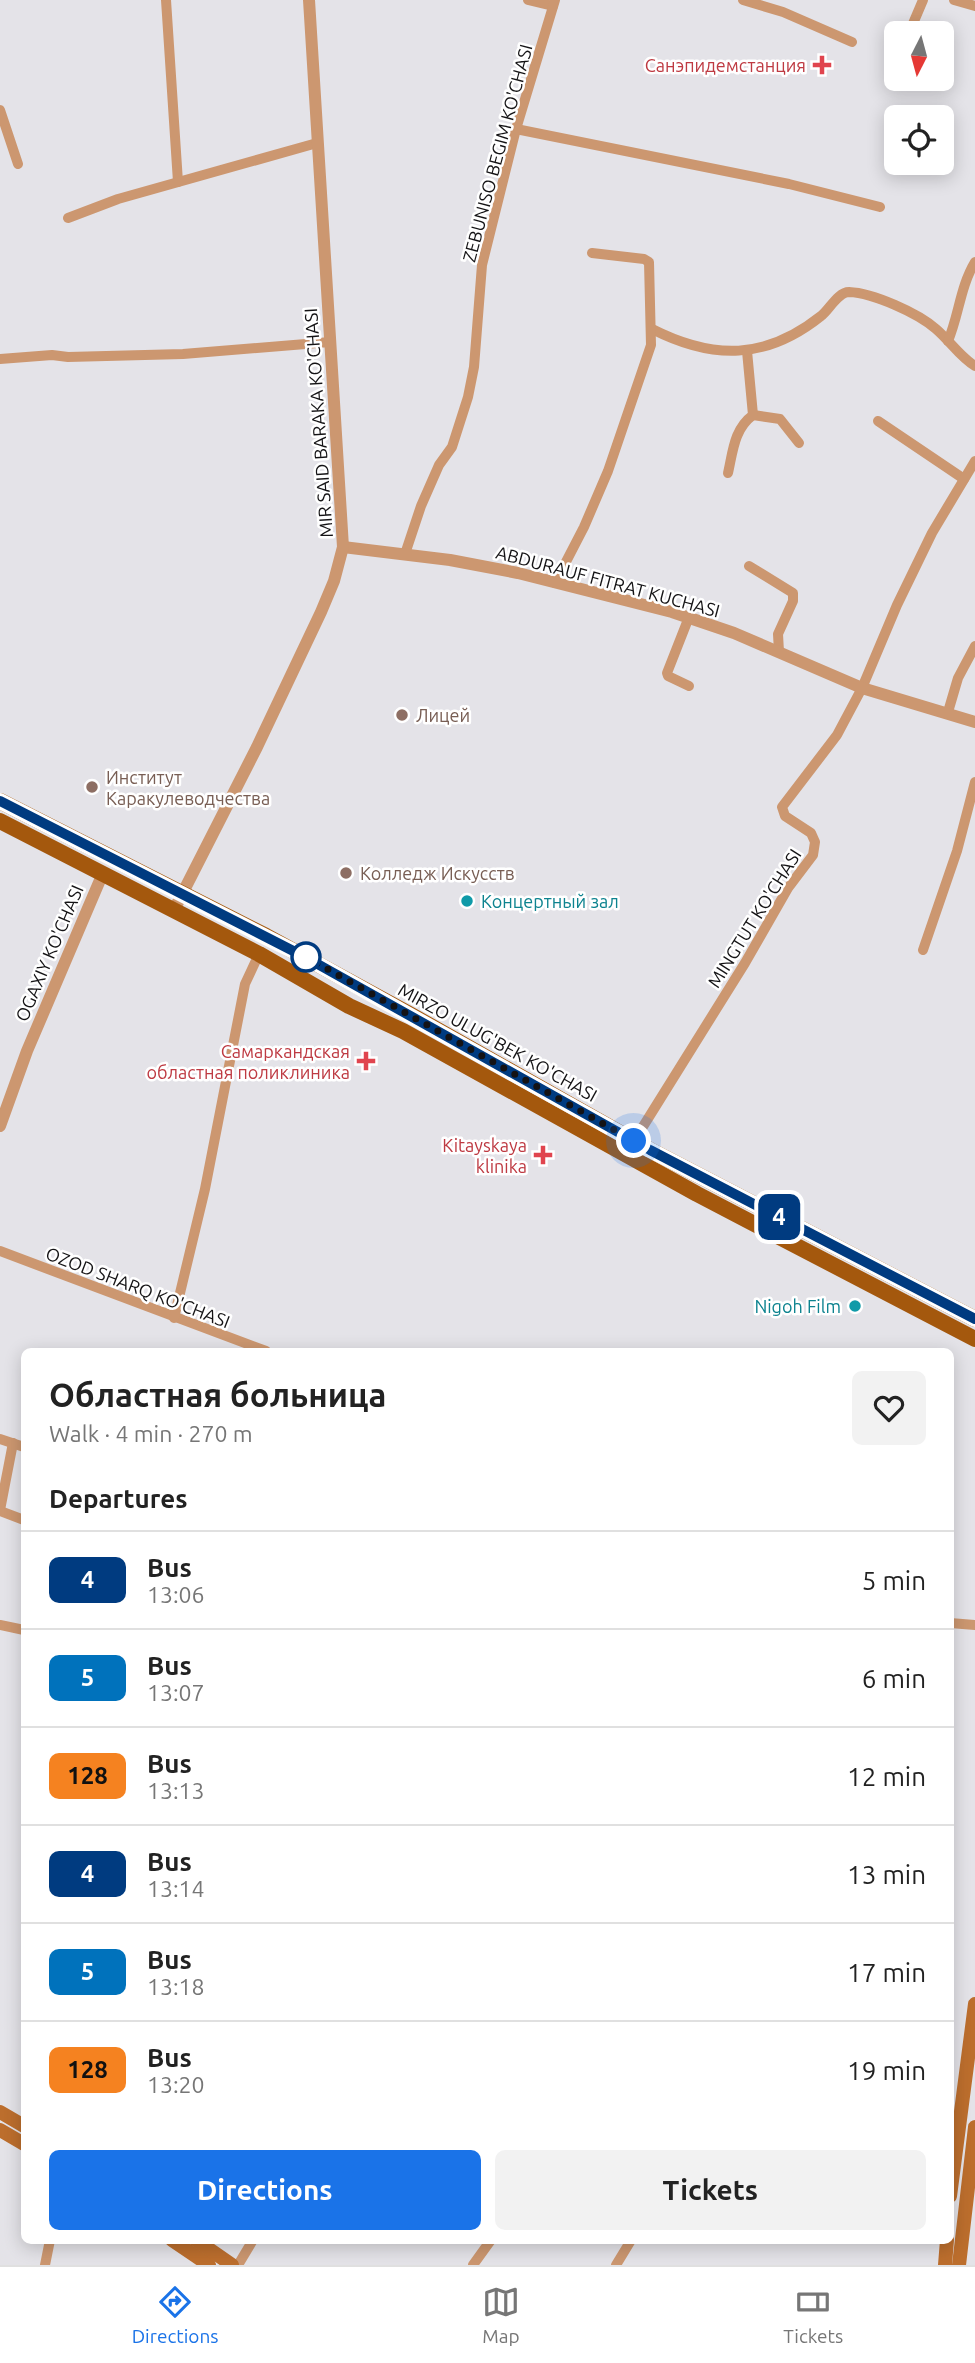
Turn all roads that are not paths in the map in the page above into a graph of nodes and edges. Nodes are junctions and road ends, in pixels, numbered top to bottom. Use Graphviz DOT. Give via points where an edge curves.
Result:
graph roads {
  1 [pos="166,0"];
  2 [pos="309,0"];
  3 [pos="528,0"];
  4 [pos="743,0"];
  5 [pos="923,0"];
  6 [pos="954,0"];
  7 [pos="554,3"];
  8 [pos="975,6"];
  9 [pos="914,21"];
  10 [pos="852,41"];
  11 [pos="0,110"];
  12 [pos="516,130"];
  13 [pos="317,143"];
  14 [pos="18,164"];
  15 [pos="178,182"];
  16 [pos="880,207"];
  17 [pos="68,218"];
  18 [pos="592,253"];
  19 [pos="975,262"];
  20 [pos="652,329"];
  21 [pos="948,341"];
  22 [pos="330,342"];
  23 [pos="747,351"];
  24 [pos="0,359"];
  25 [pos="975,366"];
  26 [pos="753,415"];
  27 [pos="878,421"];
  28 [pos="799,443"];
  29 [pos="975,461"];
  30 [pos="728,473"];
  31 [pos="964,479"];
  32 [pos="343,547"];
  33 [pos="405,554"];
  34 [pos="750,566"];
  35 [pos="555,583"];
  36 [pos="689,617"];
  37 [pos="975,646"];
  38 [pos="779,652"];
  39 [pos="689,686"];
  40 [pos="862,688"];
  41 [pos="948,712"];
  42 [pos="975,722"];
  43 [pos="975,782"];
  44 [pos="0,801"];
  45 [pos="0,821"];
  46 [pos="103,873"];
  47 [pos="182,893"];
  48 [pos="174,910"];
  49 [pos="923,950"];
  50 [pos="259,954"];
  51 [pos="0,1126"];
  52 [pos="634,1141"];
  53 [pos="0,1251"];
  54 [pos="174,1318"];
  55 [pos="975,1319"];
  56 [pos="975,1339"];
  57 [pos="251,1348"];
  58 [pos="0,1439"];
  59 [pos="13,1443"];
  60 [pos="21,1446"];
  61 [pos="0,1510"];
  62 [pos="21,1519"];
  63 [pos="954,1623"];
  64 [pos="0,1625"];
  65 [pos="975,1625"];
  66 [pos="21,1629"];
  67 [pos="975,2004"];
  68 [pos="0,2112"];
  69 [pos="21,2124"];
  70 [pos="975,2127"];
  71 [pos="0,2130"];
  72 [pos="21,2142"];
  73 [pos="954,2165"];
  74 [pos="49,2244"];
  75 [pos="178,2244"];
  76 [pos="202,2244"];
  77 [pos="251,2244"];
  78 [pos="488,2244"];
  79 [pos="630,2244"];
  80 [pos="947,2244"];
  81 [pos="45,2265"];
  82 [pos="209,2265"];
  83 [pos="232,2265"];
  84 [pos="238,2265"];
  85 [pos="473,2265"];
  86 [pos="616,2265"];
  87 [pos="944,2265"];
  88 [pos="958,2265"];
  1 -- 15 [label="street"];
  2 -- 13 [label="street, MIR SAID BARAKA KO'CHASI"];
  3 -- 7 [label="street"];
  4 -- 10 [label="street"];
  5 -- 9 [label="street"];
  6 -- 8 [label="street"];
  7 -- 12 [label="street, ZEBUNISO BEGIM KO'CHASI"];
  11 -- 14 [label="street"];
  12 -- 16 [label="street" via="789,184"];
  12 -- 33 [label="street, ZEBUNISO BEGIM KO'CHASI" via="482,265 468,397 452,447 439,465"];
  13 -- 15 [label="street"];
  13 -- 22 [label="street, MIR SAID BARAKA KO'CHASI"];
  15 -- 17 [label="street"];
  18 -- 20 [label="street" via="649,262"];
  19 -- 21 [label="street"];
  20 -- 23 [label="street" via="718,352"];
  20 -- 35 [label="street" via="651,345 608,471"];
  21 -- 23 [label="street" via="915,314 850,292 792,336"];
  21 -- 25 [label="street"];
  22 -- 24 [label="street" via="183,354"];
  22 -- 32 [label="street, MIR SAID BARAKA KO'CHASI"];
  23 -- 26 [label="street"];
  26 -- 28 [label="street" via="780,419"];
  26 -- 30 [label="street" via="737,433"];
  27 -- 31 [label="street"];
  29 -- 31 [label="street, MINGTUT KO'CHASI"];
  31 -- 40 [label="street, MINGTUT KO'CHASI" via="916,564"];
  32 -- 33 [label="street, ABDURAUF FITRAT KUCHASI"];
  32 -- 47 [label="street, MIR SAID BARAKA KO'CHASI" via="321,612"];
  33 -- 35 [label="street, ABDURAUF FITRAT KUCHASI"];
  34 -- 38 [label="street" via="793,593 778,634"];
  35 -- 36 [label="street, ABDURAUF FITRAT KUCHASI"];
  36 -- 38 [label="street, ABDURAUF FITRAT KUCHASI"];
  36 -- 39 [label="street" via="667,673"];
  37 -- 41 [label="street" via="958,678"];
  38 -- 40 [label="street, ABDURAUF FITRAT KUCHASI"];
  40 -- 41 [label="street, ABDURAUF FITRAT KUCHASI"];
  40 -- 52 [label="street, MINGTUT KO'CHASI" via="837,735 782,807 785,816 811,833 813,855 788,888"];
  41 -- 42 [label="street, ABDURAUF FITRAT KUCHASI"];
  43 -- 49 [label="street"];
  44 -- 47 [label="main road, MIRZO ULUG'BEK KO'CHASI"];
  45 -- 46 [label="main road, MIRZO ULUG'BEK KO'CHASI"];
  46 -- 48 [label="main road, MIRZO ULUG'BEK KO'CHASI"];
  46 -- 51 [label="street, OGAXIY KO'CHASI"];
  47 -- 48 [label="street, MIR SAID BARAKA KO'CHASI"];
  47 -- 52 [label="main road, MIRZO ULUG'BEK KO'CHASI" via="354,983"];
  48 -- 50 [label="main road, MIRZO ULUG'BEK KO'CHASI"];
  50 -- 54 [label="street" via="245,984"];
  50 -- 56 [label="main road, MIRZO ULUG'BEK KO'CHASI" via="697,1194"];
  52 -- 55 [label="main road, MIRZO ULUG'BEK KO'CHASI"];
  53 -- 54 [label="street, OZOD SHARQ KO'CHASI"];
  54 -- 57 [label="street, OZOD SHARQ KO'CHASI"];
  58 -- 59 [label="street"];
  59 -- 60 [label="street"];
  59 -- 61 [label="street"];
  61 -- 62 [label="street"];
  63 -- 65 [label="street"];
  64 -- 66 [label="street"];
  67 -- 73 [label="main road"];
  68 -- 69 [label="main road"];
  70 -- 88 [label="main road"];
  71 -- 72 [label="main road"];
  74 -- 81 [label="street"];
  75 -- 82 [label="main road"];
  76 -- 83 [label="main road"];
  77 -- 84 [label="street"];
  78 -- 85 [label="street"];
  79 -- 86 [label="street"];
  80 -- 87 [label="main road"];
}
